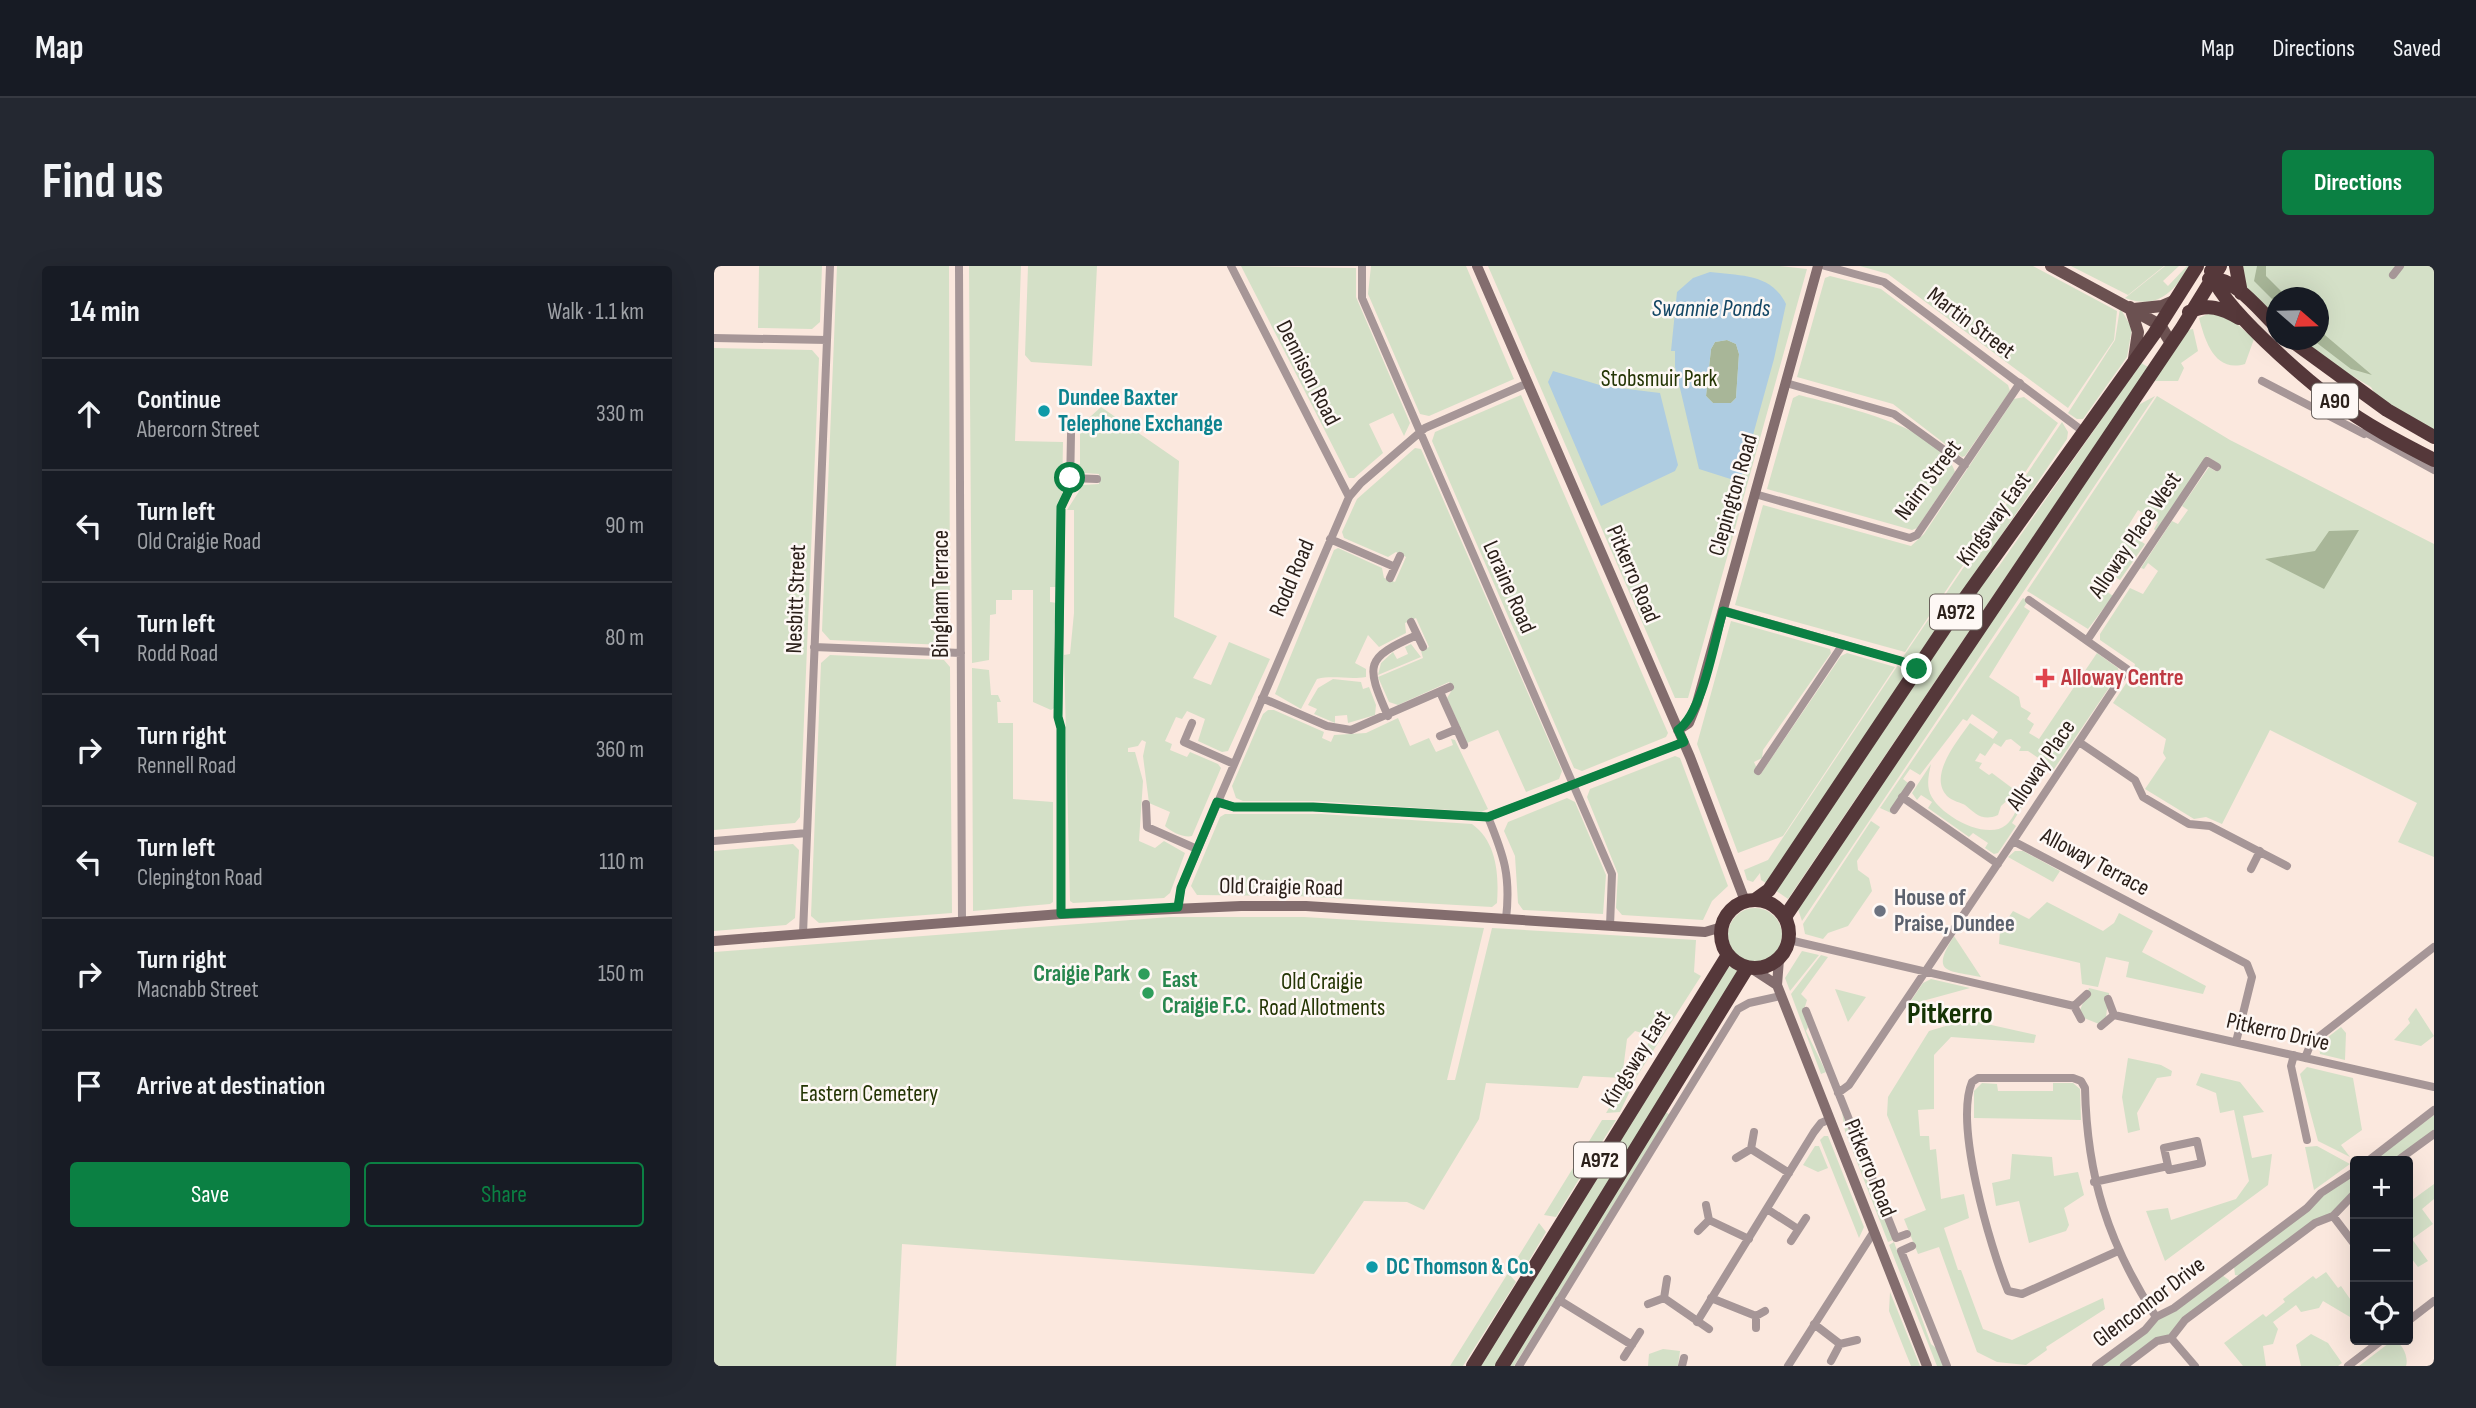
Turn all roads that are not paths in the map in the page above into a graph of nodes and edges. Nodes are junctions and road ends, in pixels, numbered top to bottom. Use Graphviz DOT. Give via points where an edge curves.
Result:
graph roads {
  1 [pos="830,266"];
  2 [pos="959,266"];
  3 [pos="1231,266"];
  4 [pos="1362,266"];
  5 [pos="1477,266"];
  6 [pos="1818,266"];
  7 [pos="1825,266"];
  8 [pos="2052,266"];
  9 [pos="2197,266"];
  10 [pos="2236,266"];
  11 [pos="2400,266"];
  12 [pos="2214,270"];
  13 [pos="2393,275"];
  14 [pos="2241,293"];
  15 [pos="2176,300"];
  16 [pos="2132,308"];
  17 [pos="2193,310"];
  18 [pos="2266,316"];
  19 [pos="2249,324"];
  20 [pos="2160,325"];
  21 [pos="714,338"];
  22 [pos="827,340"];
  23 [pos="2171,343"];
  24 [pos="2304,350"];
  25 [pos="2134,363"];
  26 [pos="2262,381"];
  27 [pos="1528,383"];
  28 [pos="1786,383"];
  29 [pos="2020,383"];
  30 [pos="2366,429"];
  31 [pos="1421,432"];
  32 [pos="2084,432"];
  33 [pos="1071,434"];
  34 [pos="2434,437"];
  35 [pos="2434,460"];
  36 [pos="1965,465"];
  37 [pos="2217,467"];
  38 [pos="2434,470"];
  39 [pos="1070,478"];
  40 [pos="1097,479"];
  41 [pos="1755,494"];
  42 [pos="1349,497"];
  43 [pos="1330,539"];
  44 [pos="1400,556"];
  45 [pos="1395,567"];
  46 [pos="1390,578"];
  47 [pos="2029,600"];
  48 [pos="1723,611"];
  49 [pos="1411,622"];
  50 [pos="1417,635"];
  51 [pos="2088,639"];
  52 [pos="1843,645"];
  53 [pos="814,647"];
  54 [pos="1423,647"];
  55 [pos="961,653"];
  56 [pos="1917,669"];
  57 [pos="1450,687"];
  58 [pos="1440,692"];
  59 [pos="1262,698"];
  60 [pos="1388,716"];
  61 [pos="1192,723"];
  62 [pos="1457,729"];
  63 [pos="1678,730"];
  64 [pos="1440,736"];
  65 [pos="1684,742"];
  66 [pos="2079,742"];
  67 [pos="1464,745"];
  68 [pos="1234,764"];
  69 [pos="1758,771"];
  70 [pos="1574,784"];
  71 [pos="1911,785"];
  72 [pos="1902,797"];
  73 [pos="1217,802"];
  74 [pos="1146,804"];
  75 [pos="1894,810"];
  76 [pos="1488,817"];
  77 [pos="807,833"];
  78 [pos="714,841"];
  79 [pos="2013,841"];
  80 [pos="1198,849"];
  81 [pos="2260,851"];
  82 [pos="1997,864"];
  83 [pos="2287,866"];
  84 [pos="2251,869"];
  85 [pos="1750,900"];
  86 [pos="1178,907"];
  87 [pos="1061,914"];
  88 [pos="1785,917"];
  89 [pos="1506,919"];
  90 [pos="962,922"];
  91 [pos="1610,926"];
  92 [pos="1721,927"];
  93 [pos="803,934"];
  94 [pos="1789,940"];
  95 [pos="714,942"];
  96 [pos="2434,947"];
  97 [pos="1728,955"];
  98 [pos="1779,959"];
  99 [pos="1749,968"];
  100 [pos="1926,971"];
  101 [pos="1777,985"];
  102 [pos="2087,994"];
  103 [pos="1781,996"];
  104 [pos="2108,999"];
  105 [pos="2074,1006"];
  106 [pos="1806,1011"];
  107 [pos="2114,1014"];
  108 [pos="2081,1019"];
  109 [pos="2101,1026"];
  110 [pos="2236,1042"];
  111 [pos="2294,1055"];
  112 [pos="2305,1058"];
  113 [pos="2434,1087"];
  114 [pos="1838,1093"];
  115 [pos="2434,1110"];
  116 [pos="1828,1120"];
  117 [pos="1754,1132"];
  118 [pos="2434,1134"];
  119 [pos="2307,1140"];
  120 [pos="1751,1149"];
  121 [pos="2374,1156"];
  122 [pos="2404,1156"];
  123 [pos="1736,1158"];
  124 [pos="2168,1166"];
  125 [pos="1789,1173"];
  126 [pos="2350,1174"];
  127 [pos="2094,1182"];
  128 [pos="2350,1198"];
  129 [pos="1706,1205"];
  130 [pos="1767,1209"];
  131 [pos="2333,1216"];
  132 [pos="1806,1217"];
  133 [pos="1709,1220"];
  134 [pos="1798,1229"];
  135 [pos="1698,1231"];
  136 [pos="1873,1233"];
  137 [pos="1907,1234"];
  138 [pos="2350,1238"];
  139 [pos="1749,1239"];
  140 [pos="1791,1241"];
  141 [pos="1912,1246"];
  142 [pos="2118,1251"];
  143 [pos="2226,1269"];
  144 [pos="1667,1279"];
  145 [pos="2236,1282"];
  146 [pos="1664,1298"];
  147 [pos="1711,1298"];
  148 [pos="1559,1300"];
  149 [pos="2434,1301"];
  150 [pos="1648,1304"];
  151 [pos="1765,1311"];
  152 [pos="2413,1315"];
  153 [pos="1756,1316"];
  154 [pos="2157,1317"];
  155 [pos="1697,1322"];
  156 [pos="1814,1324"];
  157 [pos="1756,1328"];
  158 [pos="1709,1329"];
  159 [pos="1640,1332"];
  160 [pos="2171,1338"];
  161 [pos="1857,1340"];
  162 [pos="1840,1344"];
  163 [pos="1632,1345"];
  164 [pos="2375,1345"];
  165 [pos="1624,1357"];
  166 [pos="1831,1361"];
  167 [pos="1474,1366"];
  168 [pos="1502,1366"];
  169 [pos="1519,1366"];
  170 [pos="1788,1366"];
  171 [pos="1927,1366"];
  172 [pos="1947,1366"];
  173 [pos="2096,1366"];
  174 [pos="2124,1366"];
  175 [pos="2195,1366"];
  176 [pos="2348,1366"];
  1 -- 22 [label="street, Nesbitt Street"];
  2 -- 55 [label="street, Bingham Terrace"];
  3 -- 42 [label="street, Dennison Road"];
  4 -- 31 [label="street, Loraine Road" via="1362,298"];
  5 -- 27 [label="street, Pitkerro Road"];
  6 -- 28 [label="street, Clepington Road"];
  7 -- 29 [label="street, Martin Street" via="1884,282"];
  8 -- 16 [label="main road"];
  9 -- 15 [label="highway, Kingsway East / A972"];
  10 -- 14 [label="highway"];
  11 -- 13 [label="street"];
  12 -- 14 [label="highway"];
  12 -- 15 [label="highway"];
  12 -- 17 [label="highway, Kingsway East / A972"];
  12 -- 19 [label="highway, A90" via="2216,287"];
  14 -- 18 [label="highway"];
  15 -- 16 [label="main road"];
  15 -- 20 [label="highway, Kingsway East / A972"];
  16 -- 20 [label="main road"];
  16 -- 25 [label="main road" via="2138,332"];
  17 -- 19 [label="highway, A90" via="2218,307"];
  17 -- 20 [label="highway"];
  17 -- 23 [label="highway, Kingsway East / A972"];
  19 -- 30 [label="highway, A90"];
  20 -- 23 [label="main road"];
  20 -- 25 [label="highway, Kingsway East / A972"];
  21 -- 22 [label="street"];
  22 -- 53 [label="street, Nesbitt Street"];
  23 -- 88 [label="highway, Kingsway East / A972"];
  24 -- 34 [label="highway, A90" via="2376,403"];
  25 -- 32 [label="highway, Kingsway East / A972"];
  26 -- 30 [label="street"];
  27 -- 31 [label="street, Rodd Road"];
  27 -- 63 [label="street, Pitkerro Road"];
  28 -- 36 [label="street" via="1894,414"];
  28 -- 41 [label="street, Clepington Road"];
  29 -- 32 [label="street, Martin Street"];
  29 -- 36 [label="street, Nairn Street"];
  30 -- 35 [label="highway, A90"];
  30 -- 38 [label="street"];
  31 -- 42 [label="street, Rodd Road"];
  31 -- 70 [label="street, Loraine Road"];
  32 -- 56 [label="highway, Kingsway East / A972"];
  33 -- 39 [label="street"];
  36 -- 41 [label="street, Nairn Street" via="1917,535 1910,538"];
  37 -- 51 [label="street, Alloway Place West" via="2207,461"];
  39 -- 40 [label="street"];
  39 -- 87 [label="street" via="1061,507 1058,631"];
  41 -- 48 [label="street, Clepington Road"];
  42 -- 43 [label="street, Rodd Road"];
  43 -- 45 [label="street"];
  43 -- 59 [label="street, Rodd Road"];
  44 -- 45 [label="street"];
  45 -- 46 [label="street"];
  47 -- 51 [label="street, Alloway Place"];
  48 -- 52 [label="street"];
  48 -- 63 [label="street, Clepington Road" via="1697,703 1689,723"];
  49 -- 50 [label="street"];
  50 -- 54 [label="street"];
  50 -- 60 [label="street" via="1384,649 1373,668 1375,687"];
  51 -- 66 [label="street, Alloway Place" via="2127,669"];
  52 -- 56 [label="street"];
  52 -- 69 [label="street"];
  53 -- 55 [label="street"];
  53 -- 77 [label="street, Nesbitt Street"];
  55 -- 90 [label="street, Bingham Terrace"];
  56 -- 85 [label="highway, Kingsway East / A972" via="1769,890"];
  57 -- 58 [label="street"];
  58 -- 60 [label="street"];
  58 -- 62 [label="street"];
  59 -- 60 [label="street" via="1340,730"];
  59 -- 68 [label="street, Rodd Road"];
  61 -- 68 [label="street" via="1184,742"];
  62 -- 64 [label="street"];
  62 -- 67 [label="street"];
  63 -- 65 [label="street, Pitkerro Road"];
  65 -- 70 [label="street"];
  65 -- 85 [label="street, Pitkerro Road"];
  66 -- 79 [label="street, Alloway Place"];
  66 -- 81 [label="street" via="2135,780 2143,797 2189,824 2210,826"];
  68 -- 73 [label="street, Rodd Road"];
  70 -- 76 [label="street"];
  70 -- 91 [label="street, Loraine Road" via="1612,874"];
  71 -- 72 [label="street"];
  72 -- 75 [label="street"];
  72 -- 82 [label="street"];
  73 -- 76 [label="street" via="1234,807"];
  73 -- 80 [label="street, Rodd Road"];
  74 -- 80 [label="street" via="1147,827"];
  76 -- 89 [label="street" via="1509,879"];
  77 -- 78 [label="street"];
  77 -- 93 [label="street, Nesbitt Street"];
  79 -- 82 [label="street, Alloway Terrace"];
  79 -- 110 [label="street, Alloway Terrace" via="2247,964 2252,977"];
  80 -- 86 [label="street, Rodd Road"];
  81 -- 83 [label="street"];
  81 -- 84 [label="street"];
  82 -- 100 [label="street, Alloway Terrace"];
  85 -- 88 [label="highway" via="1773,904"];
  85 -- 92 [label="highway, Kingsway East" via="1725,918"];
  86 -- 87 [label="street, Old Craigie Road"];
  86 -- 89 [label="street, Old Craigie Road" via="1306,906"];
  87 -- 90 [label="street, Old Craigie Road"];
  88 -- 94 [label="highway"];
  89 -- 91 [label="street, Old Craigie Road"];
  90 -- 93 [label="street, Old Craigie Road"];
  91 -- 92 [label="street, Old Craigie Road" via="1705,932"];
  92 -- 97 [label="highway"];
  93 -- 95 [label="street, Old Craigie Road"];
  94 -- 98 [label="highway"];
  94 -- 100 [label="street"];
  96 -- 112 [label="street" via="2311,1043"];
  97 -- 99 [label="highway"];
  97 -- 167 [label="highway, Kingsway East / A972"];
  98 -- 99 [label="highway" via="1768,966"];
  98 -- 101 [label="street, Pitkerro Road"];
  99 -- 101 [label="street"];
  99 -- 168 [label="highway, Kingsway East / A972"];
  100 -- 105 [label="street"];
  100 -- 114 [label="street, Alloway Terrace" via="1849,1085"];
  101 -- 103 [label="street, Pitkerro Road"];
  102 -- 105 [label="street"];
  103 -- 116 [label="street, Pitkerro Road"];
  103 -- 148 [label="street" via="1738,1009"];
  104 -- 107 [label="street"];
  105 -- 108 [label="street"];
  106 -- 114 [label="street, Pitkerro Road"];
  107 -- 109 [label="street"];
  107 -- 110 [label="street, Pitkerro Drive"];
  110 -- 111 [label="street, Pitkerro Drive"];
  111 -- 112 [label="street, Pitkerro Drive"];
  111 -- 119 [label="street" via="2291,1066"];
  112 -- 113 [label="street, Pitkerro Drive"];
  114 -- 137 [label="street, Pitkerro Road" via="1896,1238"];
  115 -- 121 [label="street"];
  116 -- 125 [label="street" via="1821,1123"];
  116 -- 136 [label="street, Pitkerro Road"];
  117 -- 120 [label="street"];
  118 -- 122 [label="street"];
  120 -- 123 [label="street"];
  120 -- 125 [label="street"];
  124 -- 124 [label="street" via="2164,1148 2197,1141 2202,1163 2169,1170"];
  124 -- 127 [label="street"];
  125 -- 130 [label="street"];
  126 -- 143 [label="street, Glenconnor Drive"];
  127 -- 142 [label="street"];
  127 -- 142 [label="street" via="2081,1081 1979,1078 1972,1082 1968,1119 1979,1202 2008,1290 2014,1294"];
  128 -- 131 [label="street, Glenconnor Drive"];
  129 -- 133 [label="street"];
  130 -- 134 [label="street"];
  130 -- 139 [label="street"];
  131 -- 138 [label="street"];
  131 -- 145 [label="street, Glenconnor Drive" via="2315,1223"];
  132 -- 134 [label="street"];
  133 -- 135 [label="street"];
  133 -- 139 [label="street"];
  134 -- 140 [label="street"];
  136 -- 156 [label="street"];
  136 -- 171 [label="street, Pitkerro Road"];
  139 -- 147 [label="street"];
  141 -- 172 [label="street" via="1901,1251"];
  142 -- 154 [label="street"];
  143 -- 145 [label="street, Glenconnor Drive"];
  143 -- 154 [label="street, Glenconnor Drive"];
  144 -- 146 [label="street"];
  145 -- 160 [label="street, Glenconnor Drive" via="2185,1320"];
  146 -- 150 [label="street"];
  146 -- 155 [label="street"];
  147 -- 153 [label="street"];
  147 -- 155 [label="street"];
  148 -- 163 [label="street"];
  148 -- 169 [label="street"];
  149 -- 152 [label="street"];
  151 -- 153 [label="street"];
  153 -- 157 [label="street"];
  154 -- 173 [label="street, Glenconnor Drive"];
  155 -- 158 [label="street"];
  156 -- 162 [label="street"];
  156 -- 170 [label="street"];
  159 -- 163 [label="street"];
  160 -- 174 [label="street, Glenconnor Drive" via="2157,1341"];
  160 -- 175 [label="street"];
  161 -- 162 [label="street"];
  162 -- 166 [label="street"];
  163 -- 165 [label="street"];
  164 -- 176 [label="street"];
}
